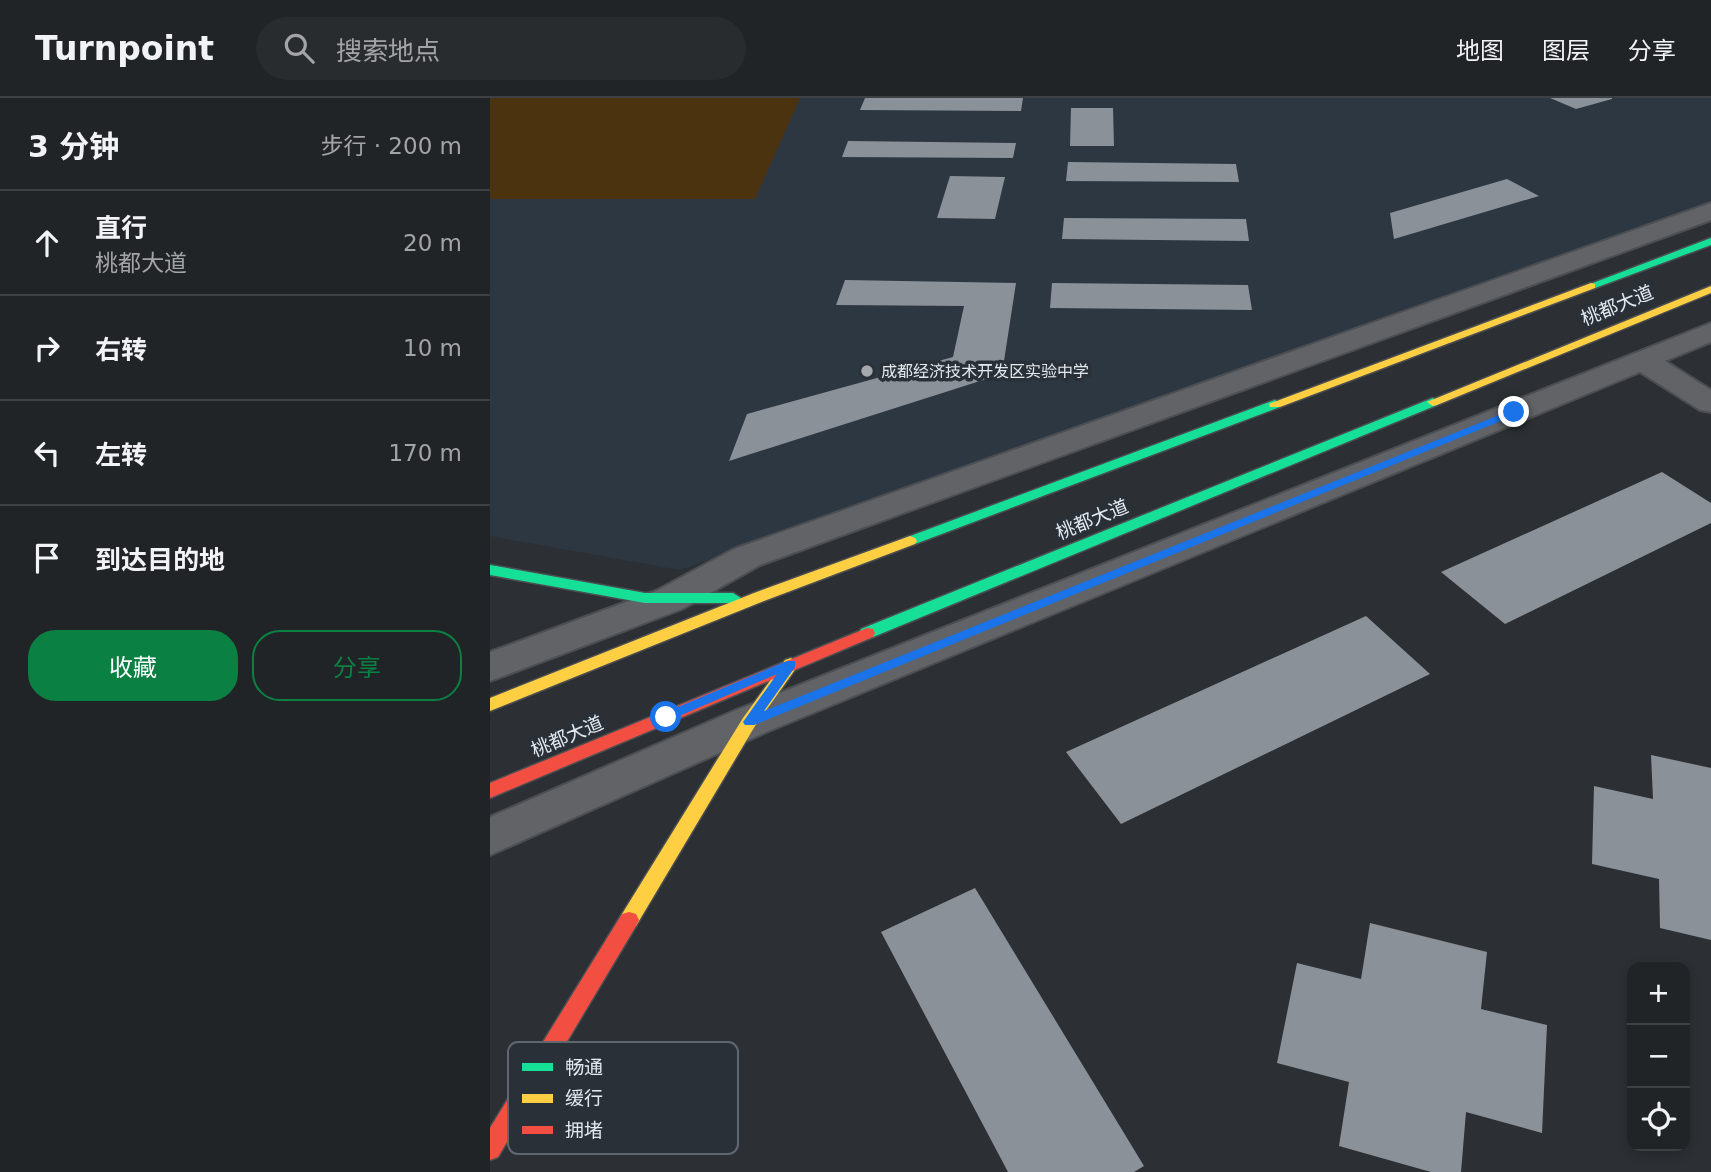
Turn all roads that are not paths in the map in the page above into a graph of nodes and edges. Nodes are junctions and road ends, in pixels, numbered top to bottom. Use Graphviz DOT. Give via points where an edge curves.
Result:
graph roads {
  1 [pos="1711,211"];
  2 [pos="1711,241"];
  3 [pos="1711,289"];
  4 [pos="1711,332"];
  5 [pos="1642,360"];
  6 [pos="1711,403"];
  7 [pos="490,570"];
  8 [pos="759,597"];
  9 [pos="669,600"];
  10 [pos="791,664"];
  11 [pos="490,667"];
  12 [pos="490,705"];
  13 [pos="749,722"];
  14 [pos="490,791"];
  15 [pos="490,837"];
  16 [pos="555,1042"];
  17 [pos="508,1119"];
  18 [pos="490,1149"];
  1 -- 9 [label="street" via="747,558"];
  2 -- 8 [label="main road, 桃都大道"];
  3 -- 10 [label="main road, 桃都大道"];
  4 -- 5 [label="street"];
  5 -- 6 [label="street"];
  5 -- 13 [label="street"];
  7 -- 9 [label="main road"];
  8 -- 9 [label="main road"];
  8 -- 12 [label="main road, 桃都大道"];
  9 -- 11 [label="street"];
  10 -- 13 [label="main road"];
  10 -- 14 [label="main road, 桃都大道"];
  13 -- 15 [label="street"];
  13 -- 16 [label="main road"];
  17 -- 18 [label="main road"];
}
